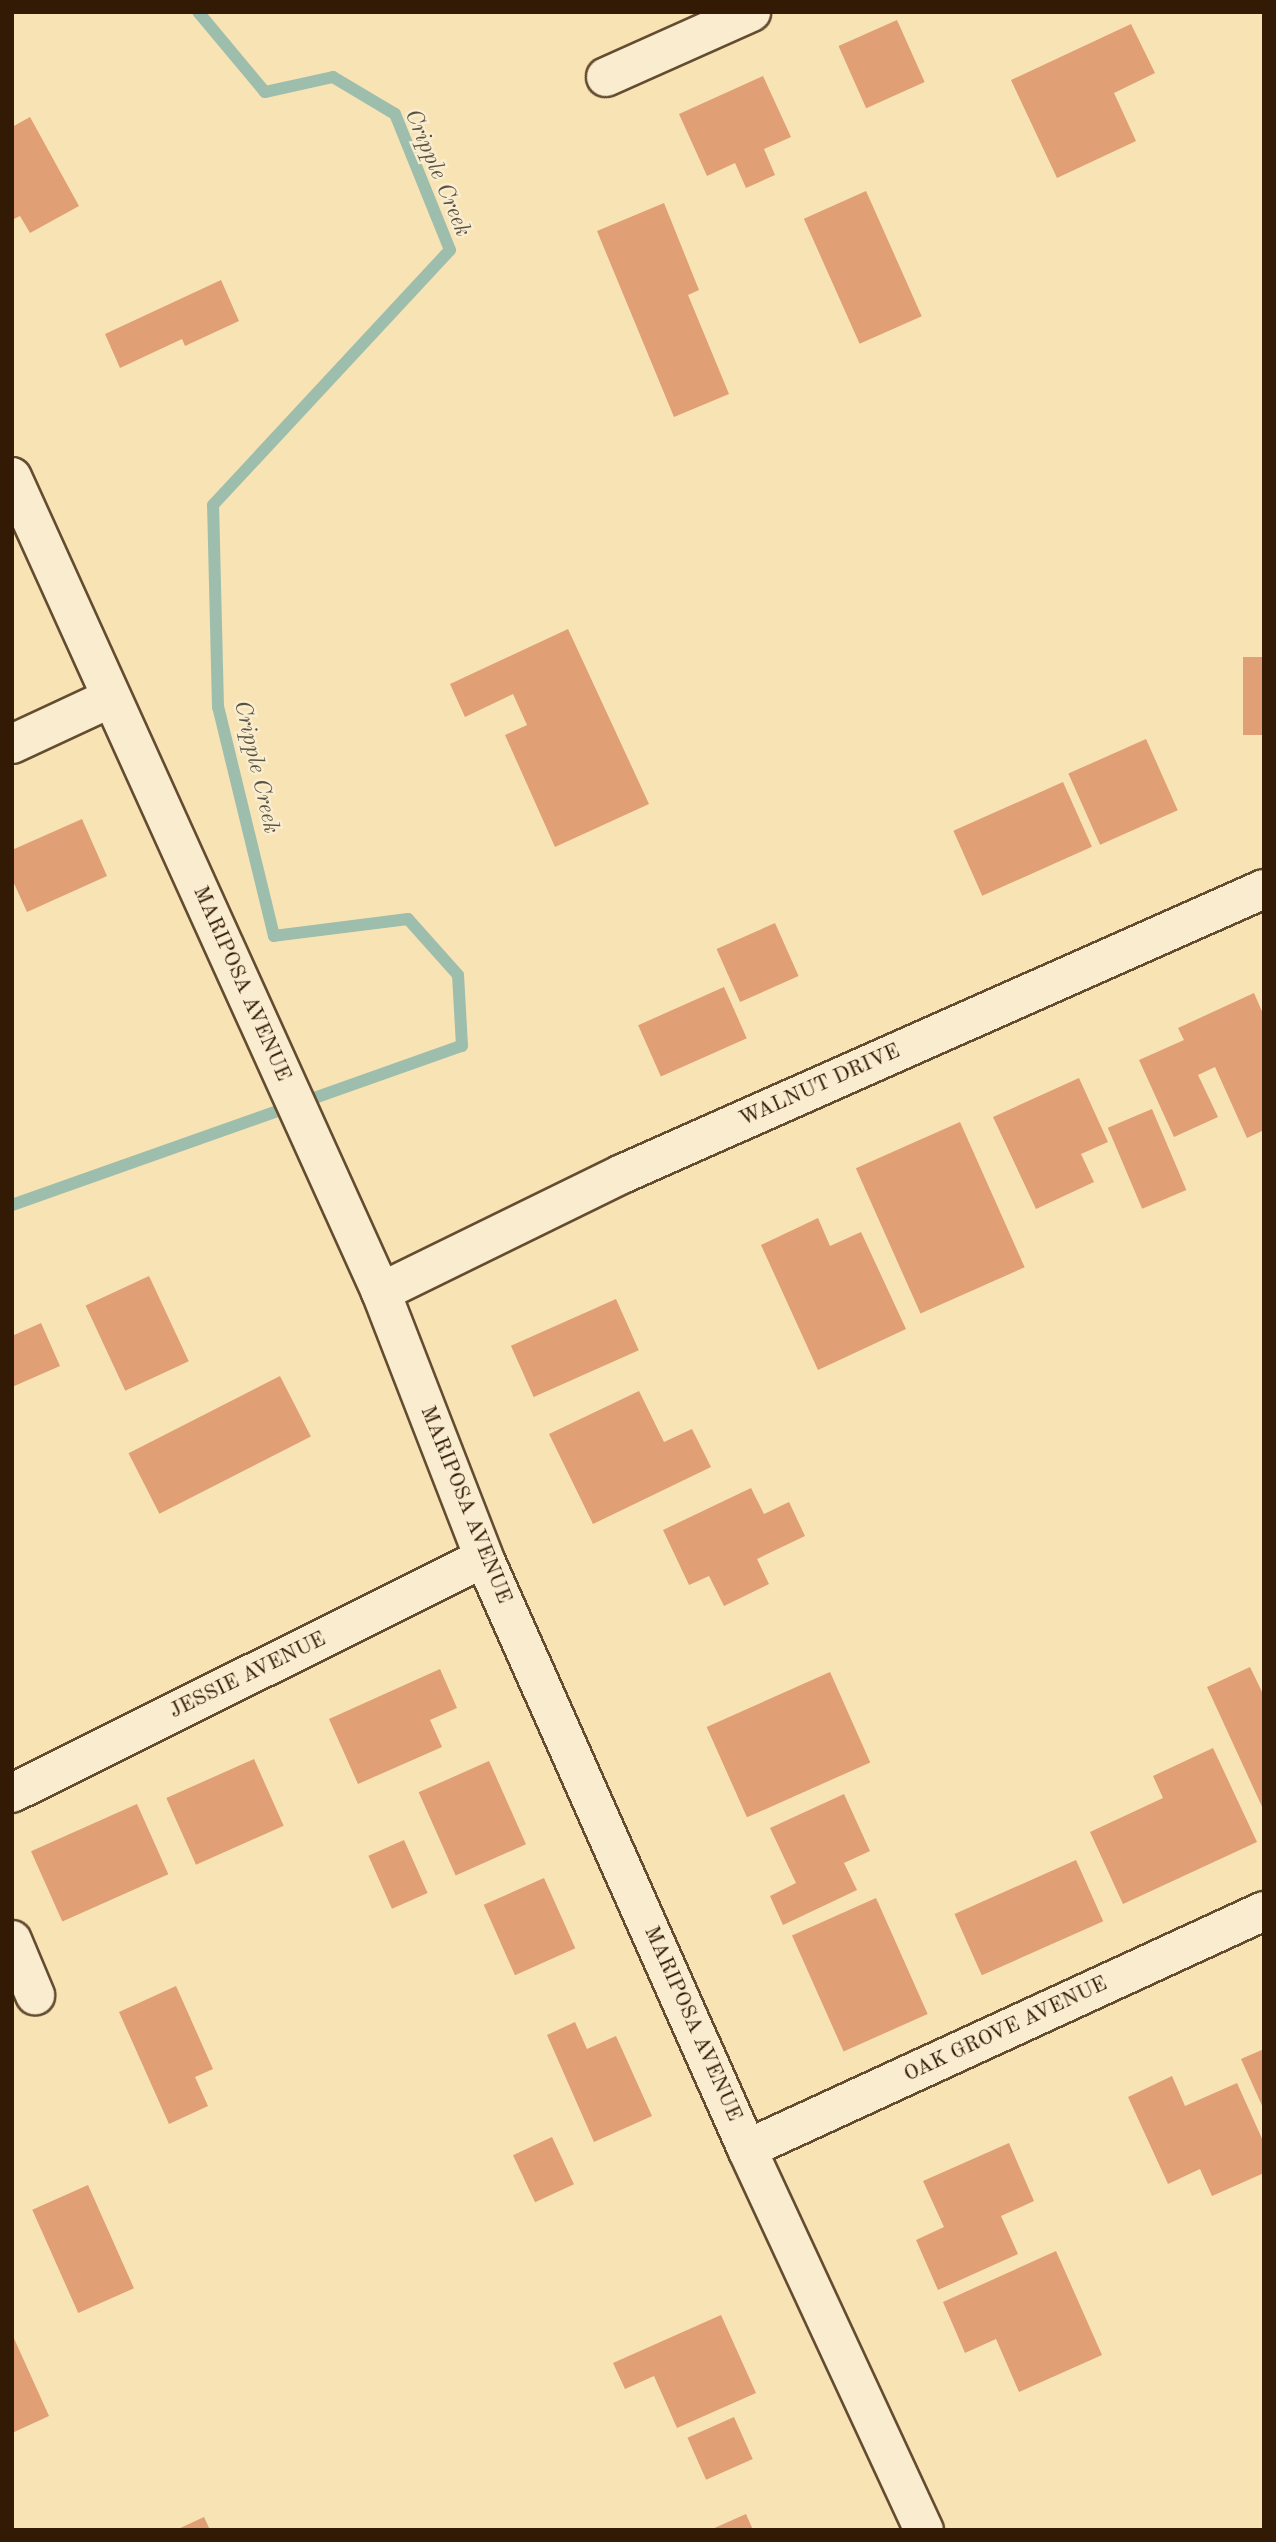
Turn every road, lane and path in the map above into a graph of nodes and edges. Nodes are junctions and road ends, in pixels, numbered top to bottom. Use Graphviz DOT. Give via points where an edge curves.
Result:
graph roads {
  1 [pos="751,12"];
  2 [pos="607,77"];
  3 [pos="12,477"];
  4 [pos="111,698"];
  5 [pos="12,744"];
  6 [pos="1264,889"];
  7 [pos="381,1292"];
  8 [pos="484,1558"];
  9 [pos="12,1793"];
  10 [pos="1264,1911"];
  11 [pos="12,1940"];
  12 [pos="34,1995"];
  13 [pos="747,2149"];
  14 [pos="924,2530"];
  1 -- 2 [label="street"];
  3 -- 4 [label="street, MARIPOSA AVENUE"];
  4 -- 5 [label="street"];
  4 -- 7 [label="street, MARIPOSA AVENUE"];
  6 -- 7 [label="street, WALNUT DRIVE" via="622,1174"];
  7 -- 8 [label="street, MARIPOSA AVENUE"];
  8 -- 9 [label="street, JESSIE AVENUE"];
  8 -- 13 [label="street, MARIPOSA AVENUE"];
  10 -- 13 [label="street, OAK GROVE AVENUE"];
  11 -- 12 [label="street"];
  13 -- 14 [label="street, MARIPOSA AVENUE"];
}
